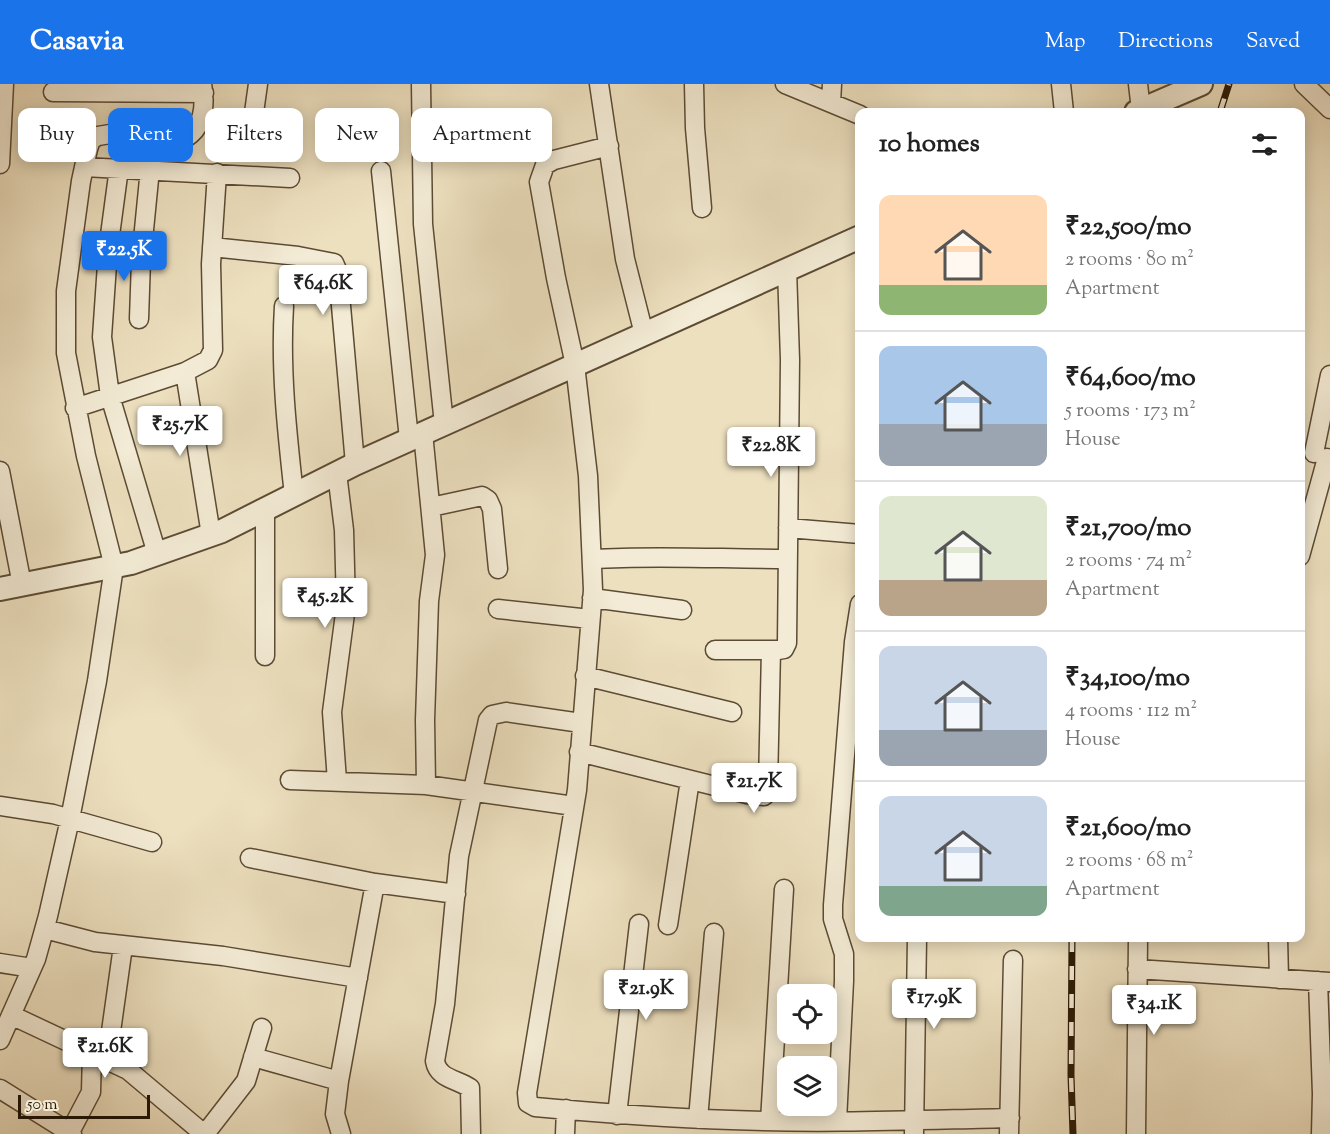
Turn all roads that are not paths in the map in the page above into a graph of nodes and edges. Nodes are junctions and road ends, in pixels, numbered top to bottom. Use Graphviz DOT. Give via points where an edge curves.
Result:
graph roads {
  1 [pos="4,84"];
  2 [pos="258,84"];
  3 [pos="421,84"];
  4 [pos="599,84"];
  5 [pos="694,84"];
  6 [pos="785,84"];
  7 [pos="832,84"];
  8 [pos="1061,84"];
  9 [pos="1138,84"];
  10 [pos="1201,84"];
  11 [pos="1304,84"];
  12 [pos="203,88"];
  13 [pos="53,92"];
  14 [pos="831,103"];
  15 [pos="255,108"];
  16 [pos="1064,108"];
  17 [pos="1139,108"];
  18 [pos="1146,108"];
  19 [pos="1330,110"];
  20 [pos="855,112"];
  21 [pos="609,146"];
  22 [pos="0,163"];
  23 [pos="84,167"];
  24 [pos="119,168"];
  25 [pos="150,169"];
  26 [pos="381,171"];
  27 [pos="217,173"];
  28 [pos="290,178"];
  29 [pos="702,208"];
  30 [pos="855,239"];
  31 [pos="212,247"];
  32 [pos="787,269"];
  33 [pos="284,306"];
  34 [pos="140,319"];
  35 [pos="644,334"];
  36 [pos="575,365"];
  37 [pos="185,372"];
  38 [pos="1330,375"];
  39 [pos="110,396"];
  40 [pos="75,408"];
  41 [pos="444,424"];
  42 [pos="416,436"];
  43 [pos="1318,455"];
  44 [pos="346,468"];
  45 [pos="0,471"];
  46 [pos="294,495"];
  47 [pos="431,507"];
  48 [pos="265,509"];
  49 [pos="788,528"];
  50 [pos="1305,528"];
  51 [pos="855,534"];
  52 [pos="211,535"];
  53 [pos="157,554"];
  54 [pos="593,559"];
  55 [pos="787,559"];
  56 [pos="114,567"];
  57 [pos="498,569"];
  58 [pos="11,587"];
  59 [pos="592,598"];
  60 [pos="498,609"];
  61 [pos="682,610"];
  62 [pos="590,619"];
  63 [pos="855,636"];
  64 [pos="715,650"];
  65 [pos="771,650"];
  66 [pos="265,657"];
  67 [pos="585,676"];
  68 [pos="732,712"];
  69 [pos="581,723"];
  70 [pos="579,752"];
  71 [pos="852,775"];
  72 [pos="290,780"];
  73 [pos="690,780"];
  74 [pos="337,781"];
  75 [pos="426,785"];
  76 [pos="474,791"];
  77 [pos="0,806"];
  78 [pos="574,806"];
  79 [pos="70,819"];
  80 [pos="152,842"];
  81 [pos="250,858"];
  82 [pos="375,883"];
  83 [pos="784,889"];
  84 [pos="456,894"];
  85 [pos="639,924"];
  86 [pos="668,925"];
  87 [pos="45,928"];
  88 [pos="714,933"];
  89 [pos="917,942"];
  90 [pos="1138,942"];
  91 [pos="1278,942"];
  92 [pos="123,946"];
  93 [pos="1013,960"];
  94 [pos="0,963"];
  95 [pos="32,969"];
  96 [pos="1137,969"];
  97 [pos="358,978"];
  98 [pos="1280,979"];
  99 [pos="1324,982"];
  100 [pos="11,1015"];
  101 [pos="262,1028"];
  102 [pos="0,1040"];
  103 [pos="100,1056"];
  104 [pos="253,1057"];
  105 [pos="339,1081"];
  106 [pos="0,1089"];
  107 [pos="566,1110"];
  108 [pos="617,1115"];
  109 [pos="698,1119"];
  110 [pos="771,1121"];
  111 [pos="826,1125"];
  112 [pos="1010,1126"];
  113 [pos="721,1127"];
  114 [pos="914,1127"];
  115 [pos="70,1134"];
  116 [pos="204,1134"];
  117 [pos="341,1134"];
  118 [pos="471,1134"];
  119 [pos="565,1134"];
  120 [pos="1136,1134"];
  121 [pos="1321,1134"];
  1 -- 22 [label="street"];
  2 -- 15 [label="street"];
  3 -- 41 [label="street" via="423,224"];
  4 -- 21 [label="street"];
  5 -- 29 [label="street"];
  6 -- 14 [label="street"];
  7 -- 14 [label="street"];
  8 -- 16 [label="street"];
  9 -- 17 [label="street"];
  10 -- 18 [label="street"];
  11 -- 19 [label="street"];
  12 -- 13 [label="street"];
  12 -- 23 [label="street" via="199,126 189,137 180,141 98,136 91,140"];
  14 -- 20 [label="street"];
  21 -- 35 [label="street" via="625,259"];
  21 -- 36 [label="street" via="554,160 545,165 539,182"];
  23 -- 24 [label="street"];
  23 -- 40 [label="street" via="66,291 66,353"];
  24 -- 25 [label="street"];
  24 -- 39 [label="street" via="102,337"];
  25 -- 27 [label="street"];
  25 -- 34 [label="street"];
  26 -- 42 [label="street"];
  27 -- 28 [label="street"];
  27 -- 31 [label="street"];
  30 -- 32 [label="street"];
  31 -- 37 [label="street" via="213,350 208,360"];
  31 -- 44 [label="street" via="334,263 338,272"];
  32 -- 35 [label="street"];
  32 -- 49 [label="street"];
  33 -- 46 [label="street" via="285,411"];
  35 -- 36 [label="street"];
  36 -- 41 [label="street"];
  36 -- 54 [label="street"];
  37 -- 39 [label="street"];
  37 -- 52 [label="street"];
  38 -- 43 [label="street"];
  39 -- 40 [label="street"];
  39 -- 53 [label="street"];
  40 -- 56 [label="street"];
  41 -- 42 [label="street"];
  42 -- 44 [label="street"];
  42 -- 47 [label="street"];
  43 -- 50 [label="street"];
  44 -- 46 [label="street"];
  44 -- 74 [label="street" via="346,606 332,712"];
  45 -- 58 [label="street"];
  46 -- 48 [label="street"];
  47 -- 57 [label="street" via="482,496 488,500"];
  47 -- 75 [label="street" via="435,555 429,602"];
  48 -- 52 [label="street"];
  48 -- 66 [label="street"];
  49 -- 51 [label="street"];
  49 -- 55 [label="street"];
  52 -- 53 [label="street"];
  53 -- 56 [label="street"];
  54 -- 55 [label="street"];
  54 -- 59 [label="street"];
  55 -- 65 [label="street" via="787,643 784,649"];
  56 -- 58 [label="street"];
  56 -- 79 [label="street"];
  59 -- 61 [label="street"];
  59 -- 62 [label="street"];
  60 -- 62 [label="street"];
  62 -- 67 [label="street"];
  63 -- 71 [label="street"];
  64 -- 65 [label="street"];
  65 -- 73 [label="street" via="768,792 757,796"];
  67 -- 68 [label="street"];
  67 -- 69 [label="street"];
  69 -- 70 [label="street"];
  69 -- 76 [label="street" via="506,712 492,715"];
  70 -- 73 [label="street"];
  70 -- 78 [label="street"];
  71 -- 111 [label="street" via="833,905 844,972"];
  72 -- 74 [label="street"];
  73 -- 86 [label="street"];
  74 -- 75 [label="street"];
  75 -- 76 [label="street"];
  76 -- 78 [label="street"];
  76 -- 84 [label="street" via="459,856"];
  77 -- 79 [label="street"];
  78 -- 107 [label="street" via="527,1093 528,1102 535,1107"];
  79 -- 80 [label="street"];
  79 -- 87 [label="street"];
  81 -- 82 [label="street"];
  82 -- 84 [label="street"];
  82 -- 97 [label="street"];
  83 -- 110 [label="street"];
  84 -- 118 [label="street" via="435,1061 441,1074 471,1088"];
  85 -- 108 [label="street"];
  87 -- 92 [label="street"];
  87 -- 95 [label="street"];
  88 -- 109 [label="street"];
  89 -- 114 [label="street"];
  90 -- 96 [label="street"];
  91 -- 98 [label="street"];
  92 -- 97 [label="street" via="223,956"];
  92 -- 103 [label="street"];
  93 -- 112 [label="street"];
  94 -- 95 [label="street"];
  95 -- 100 [label="street"];
  96 -- 98 [label="street"];
  96 -- 120 [label="street"];
  97 -- 105 [label="street"];
  98 -- 99 [label="street"];
  99 -- 121 [label="street"];
  100 -- 102 [label="street"];
  100 -- 103 [label="street"];
  101 -- 104 [label="street"];
  103 -- 115 [label="street" via="91,1092"];
  103 -- 116 [label="street" via="138,1077"];
  104 -- 105 [label="street"];
  104 -- 116 [label="street" via="243,1086"];
  105 -- 117 [label="street" via="335,1114"];
  106 -- 115 [label="street"];
  107 -- 108 [label="street"];
  107 -- 119 [label="street"];
  108 -- 109 [label="street"];
  109 -- 113 [label="street"];
  110 -- 111 [label="street"];
  110 -- 113 [label="street"];
  111 -- 114 [label="street"];
  112 -- 114 [label="street"];
}
